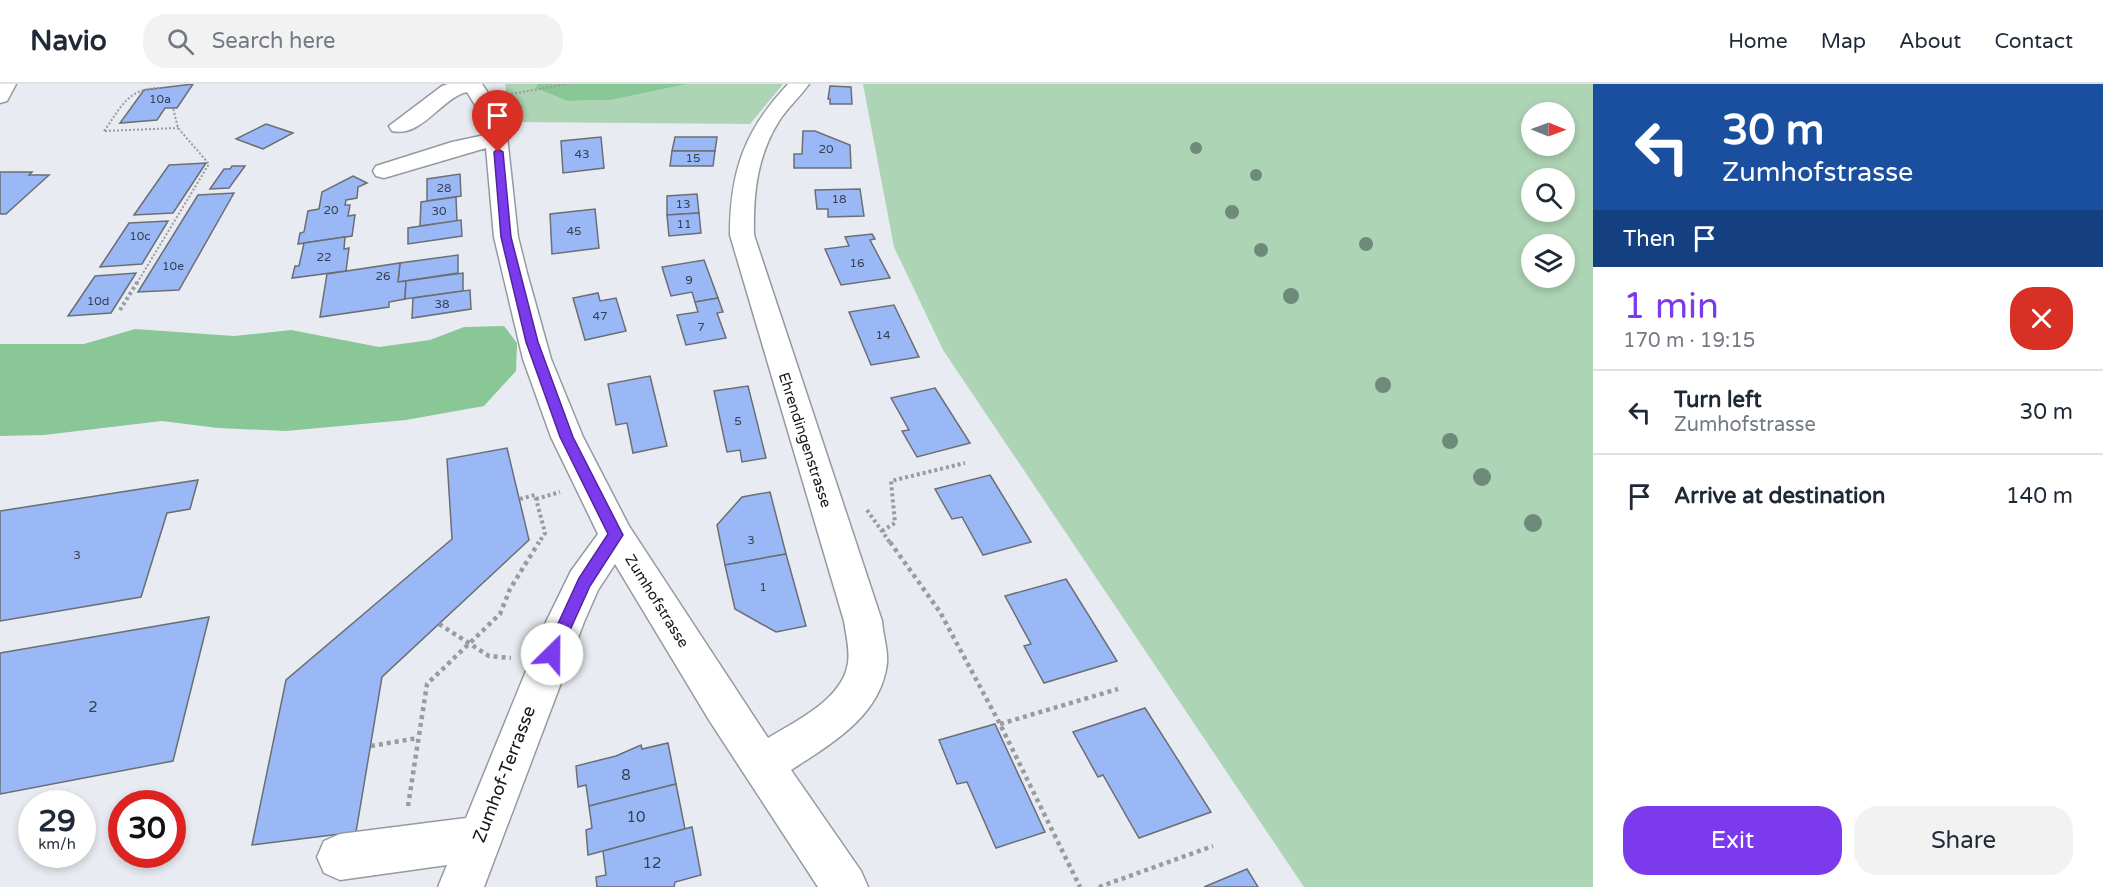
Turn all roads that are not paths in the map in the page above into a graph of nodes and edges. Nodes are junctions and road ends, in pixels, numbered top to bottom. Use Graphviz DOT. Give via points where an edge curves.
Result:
graph roads {
  1 [pos="6,84"];
  2 [pos="799,84"];
  3 [pos="476,89"];
  4 [pos="0,97"];
  5 [pos="400,126"];
  6 [pos="497,139"];
  7 [pos="384,171"];
  8 [pos="616,535"];
  9 [pos="763,765"];
  10 [pos="480,838"];
  11 [pos="340,857"];
  12 [pos="461,887"];
  13 [pos="845,887"];
  1 -- 4 [label="street"];
  2 -- 9 [label="street, Ehrendingenstrasse" via="768,121 749,156 742,191 742,235 863,621 868,665 855,697 820,727"];
  3 -- 5 [label="street" via="449,90"];
  3 -- 6 [label="street, Zumhofstrasse" via="494,118"];
  6 -- 7 [label="street"];
  6 -- 8 [label="street, Zumhofstrasse" via="506,237 527,325 567,437"];
  8 -- 9 [label="street, Zumhofstrasse"];
  8 -- 10 [label="street, Zumhof-Terrasse" via="584,582 565,622"];
  9 -- 13 [label="street, Zumhofstrasse"];
  10 -- 11 [label="street"];
  10 -- 12 [label="street, Zumhof-Terrasse"];
}
